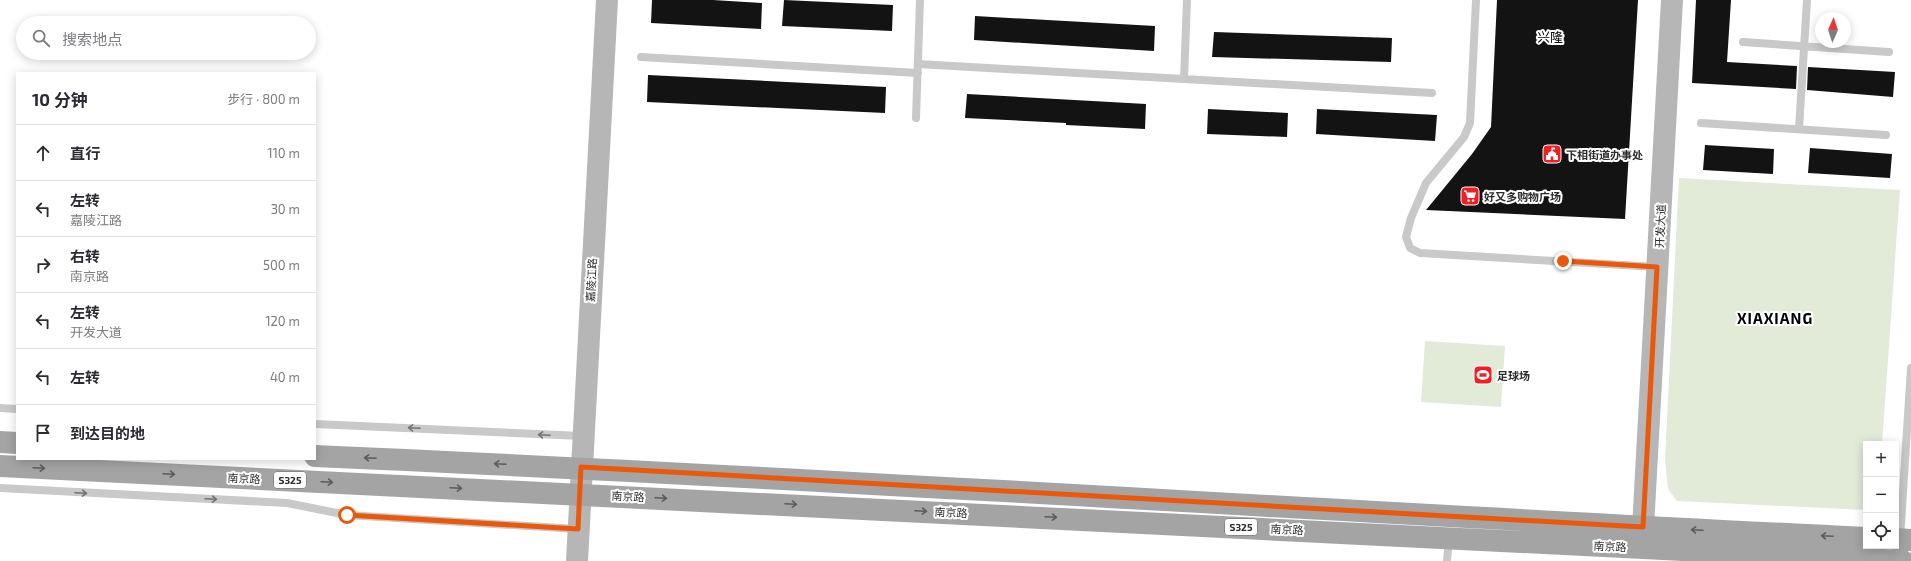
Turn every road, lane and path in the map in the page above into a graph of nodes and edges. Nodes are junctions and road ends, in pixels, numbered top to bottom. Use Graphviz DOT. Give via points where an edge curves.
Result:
graph roads {
  1 [pos="607,0"];
  2 [pos="920,0"];
  3 [pos="1187,0"];
  4 [pos="1476,0"];
  5 [pos="1672,0"];
  6 [pos="1807,0"];
  7 [pos="1744,42"];
  8 [pos="1804,46"];
  9 [pos="1889,52"];
  10 [pos="641,57"];
  11 [pos="918,64"];
  12 [pos="918,73"];
  13 [pos="1184,79"];
  14 [pos="1432,93"];
  15 [pos="916,118"];
  16 [pos="1701,122"];
  17 [pos="1799,129"];
  18 [pos="1886,135"];
  19 [pos="1657,267"];
  20 [pos="1911,368"];
  21 [pos="1910,393"];
  22 [pos="0,408"];
  23 [pos="16,409"];
  24 [pos="316,424"];
  25 [pos="583,436"];
  26 [pos="0,442"];
  27 [pos="16,443"];
  28 [pos="316,456"];
  29 [pos="0,466"];
  30 [pos="581,467"];
  31 [pos="0,488"];
  32 [pos="580,494"];
  33 [pos="578,529"];
  34 [pos="1643,537"];
  35 [pos="1449,538"];
  36 [pos="1863,538"];
  37 [pos="1902,539"];
  38 [pos="577,561"];
  39 [pos="1447,561"];
  40 [pos="1902,561"];
  1 -- 25 [label="street, 嘉陵江路"];
  2 -- 11 [label="lane"];
  3 -- 13 [label="lane"];
  4 -- 19 [label="lane" via="1470,123 1464,137 1426,183 1406,237 1410,248 1420,253"];
  5 -- 19 [label="street, 开发大道"];
  6 -- 8 [label="lane"];
  7 -- 8 [label="lane"];
  8 -- 9 [label="lane"];
  8 -- 17 [label="lane"];
  10 -- 12 [label="lane"];
  11 -- 12 [label="lane"];
  11 -- 13 [label="lane"];
  12 -- 15 [label="lane"];
  13 -- 14 [label="lane"];
  16 -- 17 [label="lane"];
  17 -- 18 [label="lane"];
  19 -- 34 [label="street, 开发大道"];
  20 -- 21 [label="lane"];
  21 -- 37 [label="lane"];
  22 -- 23 [label="lane"];
  25 -- 24 [label="lane, one-way"];
  25 -- 30 [label="street, 嘉陵江路"];
  26 -- 27 [label="main road"];
  30 -- 28 [label="main road, 南京路 / S325, one-way"];
  29 -- 32 [label="main road, 南京路 / S325, one-way"];
  30 -- 32 [label="street, 嘉陵江路"];
  30 -- 34 [label="main road, 南京路 / S325"];
  31 -- 33 [label="lane, one-way" via="288,503 347,515"];
  32 -- 33 [label="street, 嘉陵江路"];
  32 -- 35 [label="main road, 南京路 / S325, one-way"];
  33 -- 38 [label="street, 嘉陵江路"];
  34 -- 35 [label="main road, 南京路 / S325"];
  36 -- 34 [label="main road, 南京路 / S325, one-way"];
  34 -- 40 [label="main road, 南京路 / S325"];
  35 -- 39 [label="lane"];
}
